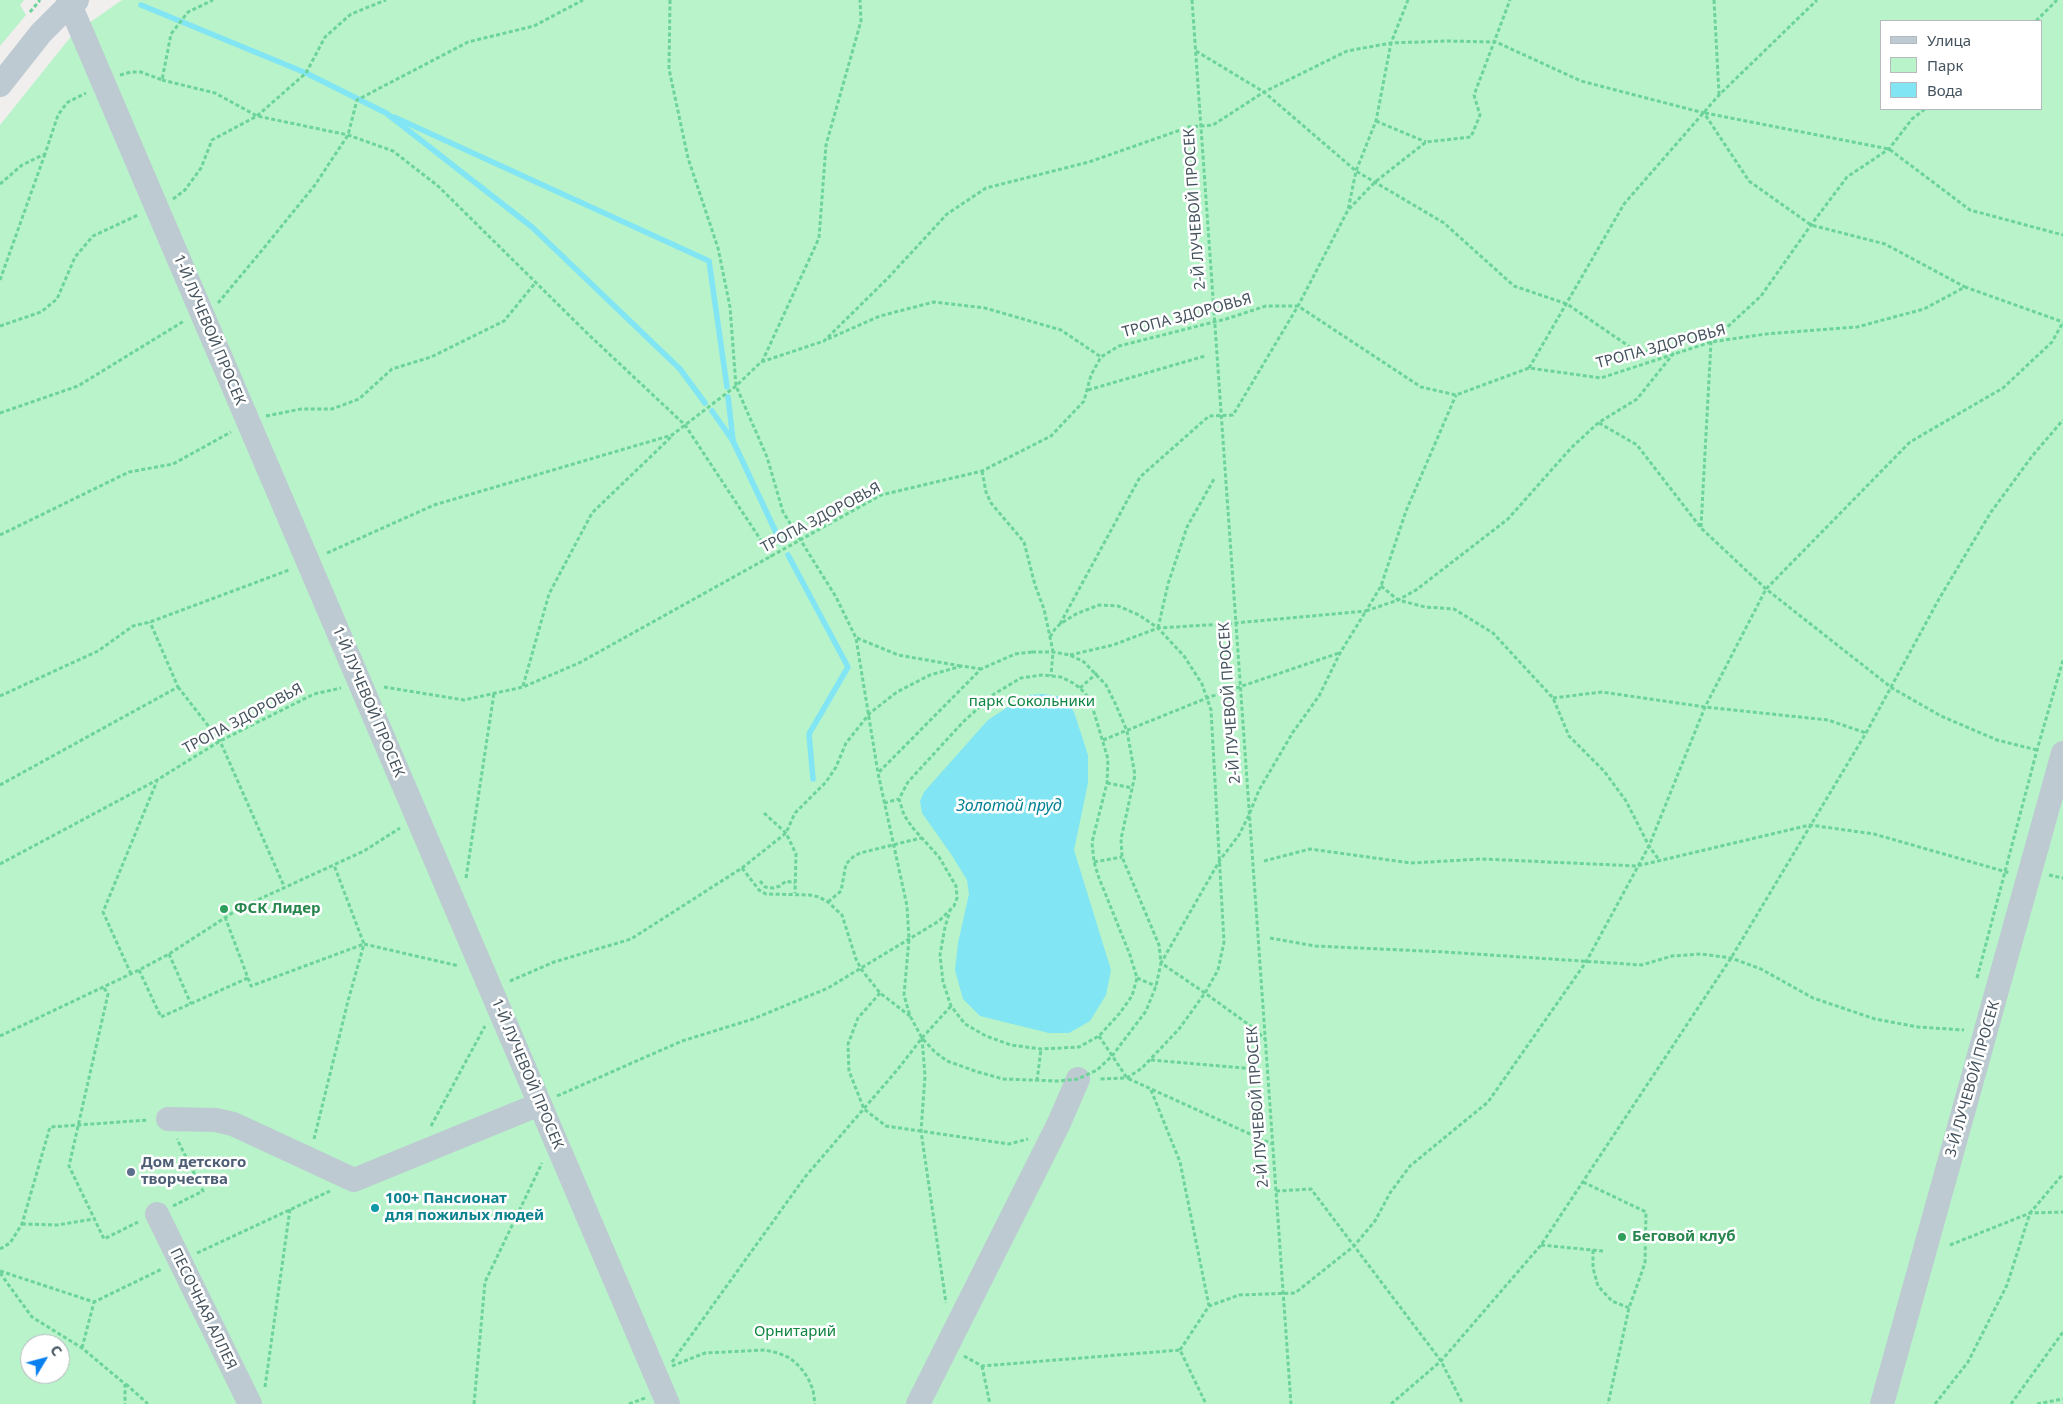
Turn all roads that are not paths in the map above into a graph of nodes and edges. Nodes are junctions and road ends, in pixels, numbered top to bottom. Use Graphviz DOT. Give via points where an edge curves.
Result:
graph roads {
  1 [pos="72,1"];
  2 [pos="0,85"];
  3 [pos="2063,753"];
  4 [pos="1088,1079"];
  5 [pos="540,1104"];
  6 [pos="168,1119"];
  7 [pos="156,1214"];
  8 [pos="257,1399"];
  9 [pos="658,1400"];
  10 [pos="918,1404"];
  11 [pos="1882,1404"];
  1 -- 2 [label="street" via="41,33"];
  1 -- 5 [label="street, 1-Й ЛУЧЕВОЙ ПРОСЕК" via="104,84"];
  3 -- 11 [label="street, 3-Й ЛУЧЕВОЙ ПРОСЕК"];
  4 -- 10 [label="street" via="1059,1123"];
  5 -- 6 [label="street" via="354,1180 233,1124 216,1120"];
  5 -- 9 [label="street, 1-Й ЛУЧЕВОЙ ПРОСЕК"];
  7 -- 8 [label="street, ПЕСОЧНАЯ АЛЛЕЯ"];
}
